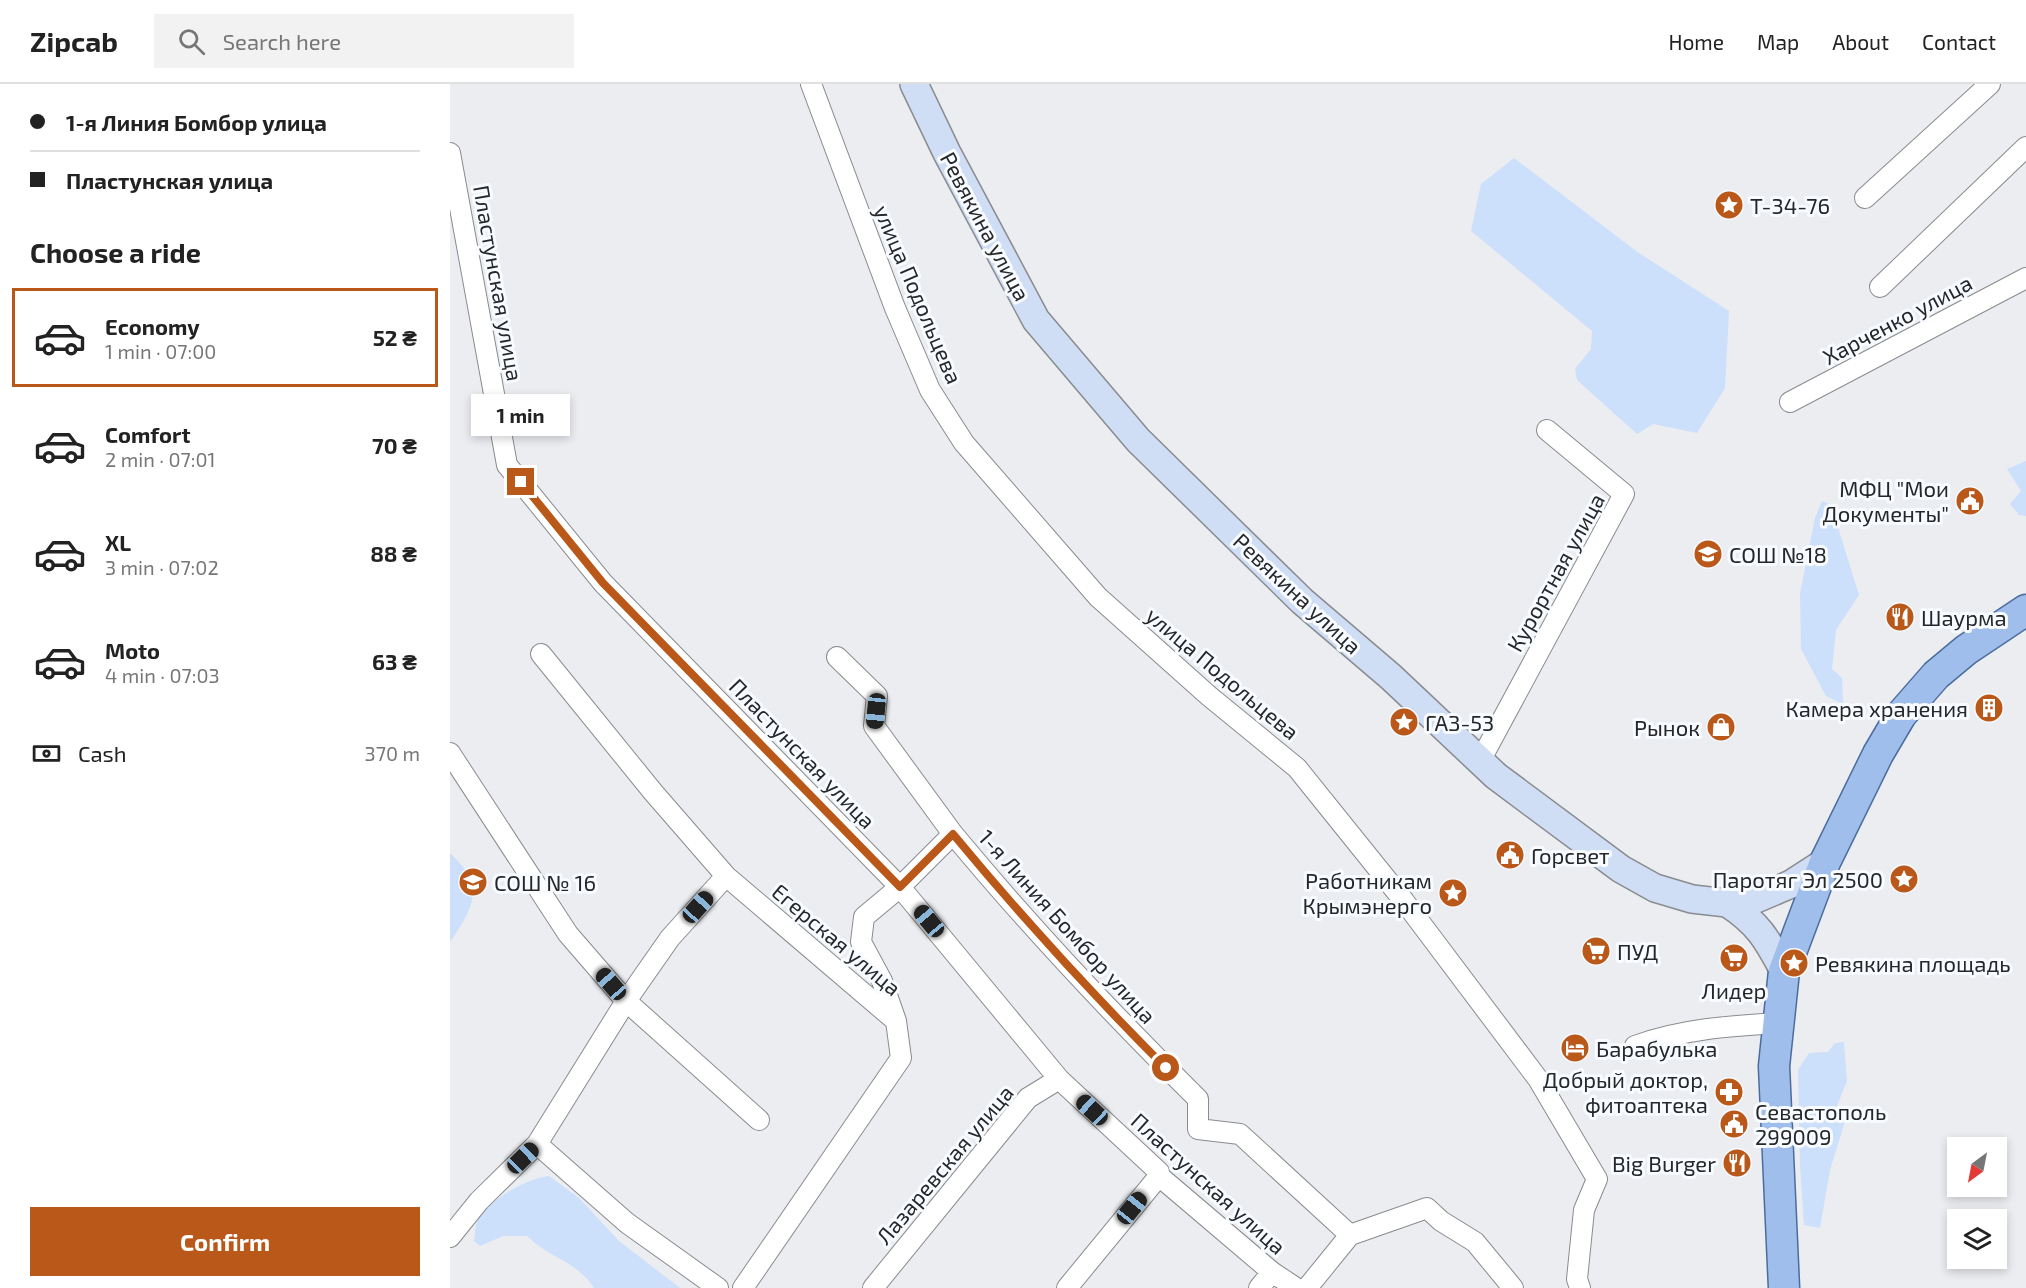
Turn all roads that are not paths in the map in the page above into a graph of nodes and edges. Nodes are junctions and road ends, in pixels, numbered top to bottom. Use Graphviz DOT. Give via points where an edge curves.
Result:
graph roads {
  1 [pos="811,84"];
  2 [pos="914,84"];
  3 [pos="1990,84"];
  4 [pos="2026,147"];
  5 [pos="450,153"];
  6 [pos="1865,198"];
  7 [pos="457,225"];
  8 [pos="2026,278"];
  9 [pos="1880,287"];
  10 [pos="1790,402"];
  11 [pos="1547,430"];
  12 [pos="2026,610"];
  13 [pos="541,654"];
  14 [pos="837,657"];
  15 [pos="450,753"];
  16 [pos="1479,760"];
  17 [pos="953,834"];
  18 [pos="1825,862"];
  19 [pos="726,876"];
  20 [pos="900,887"];
  21 [pos="1727,903"];
  22 [pos="1784,971"];
  23 [pos="626,1001"];
  24 [pos="896,1021"];
  25 [pos="1778,1023"];
  26 [pos="1635,1046"];
  27 [pos="1059,1078"];
  28 [pos="759,1120"];
  29 [pos="537,1144"];
  30 [pos="1159,1176"];
  31 [pos="1350,1235"];
  32 [pos="450,1237"];
  33 [pos="1272,1272"];
  34 [pos="718,1288"];
  35 [pos="743,1288"];
  36 [pos="873,1288"];
  37 [pos="1067,1288"];
  38 [pos="1259,1288"];
  39 [pos="1296,1288"];
  40 [pos="1307,1288"];
  41 [pos="1514,1288"];
  42 [pos="1580,1288"];
  43 [pos="1784,1288"];
  1 -- 42 [label="street, улица Подольцева" via="895,308 930,390 964,443 1098,597 1209,696 1298,768 1538,1078 1597,1179 1584,1210 1577,1279"];
  2 -- 16 [label="main road, Ревякина улица" via="946,153 1036,320 1138,440 1302,601"];
  3 -- 6 [label="street"];
  4 -- 9 [label="street"];
  5 -- 7 [label="street, Пластунская улица"];
  7 -- 20 [label="street, Пластунская улица" via="507,465 603,583"];
  8 -- 10 [label="street, Харченко улица"];
  11 -- 16 [label="street, Курортная улица" via="1624,494"];
  12 -- 18 [label="main road" via="1966,650 1918,693 1878,754"];
  13 -- 19 [label="street, Егерская улица"];
  14 -- 17 [label="street" via="877,696 874,726"];
  15 -- 23 [label="street" via="568,934"];
  16 -- 21 [label="main road, Ревякина улица" via="1655,888 1692,899"];
  17 -- 20 [label="street, 1-я Линия Бомбор улица"];
  17 -- 31 [label="street, 1-я Линия Бомбор улица" via="1080,980 1198,1099 1198,1130 1240,1134"];
  18 -- 21 [label="main road, Ревякина улица" via="1777,891"];
  18 -- 22 [label="main road"];
  19 -- 23 [label="street" via="670,938"];
  19 -- 24 [label="street, Егерская улица"];
  20 -- 24 [label="street, 1-я Линия Бомбор улица" via="864,917 861,942 882,981"];
  20 -- 27 [label="street, Пластунская улица"];
  21 -- 22 [label="main road" via="1750,917"];
  22 -- 25 [label="main road"];
  23 -- 28 [label="street"];
  23 -- 29 [label="street"];
  24 -- 35 [label="street, Егерская улица" via="902,1058"];
  25 -- 26 [label="street" via="1697,1029"];
  25 -- 43 [label="main road" via="1774,1108"];
  27 -- 30 [label="street, Пластунская улица"];
  27 -- 36 [label="street, Лазаревская улица" via="1028,1098"];
  29 -- 32 [label="street" via="478,1201"];
  29 -- 34 [label="street" via="627,1223"];
  30 -- 33 [label="street, Пластунская улица"];
  30 -- 37 [label="street"];
  31 -- 40 [label="street"];
  31 -- 41 [label="street" via="1427,1208 1475,1242"];
  33 -- 38 [label="street"];
  33 -- 39 [label="street, Пластунская улица"];
}
